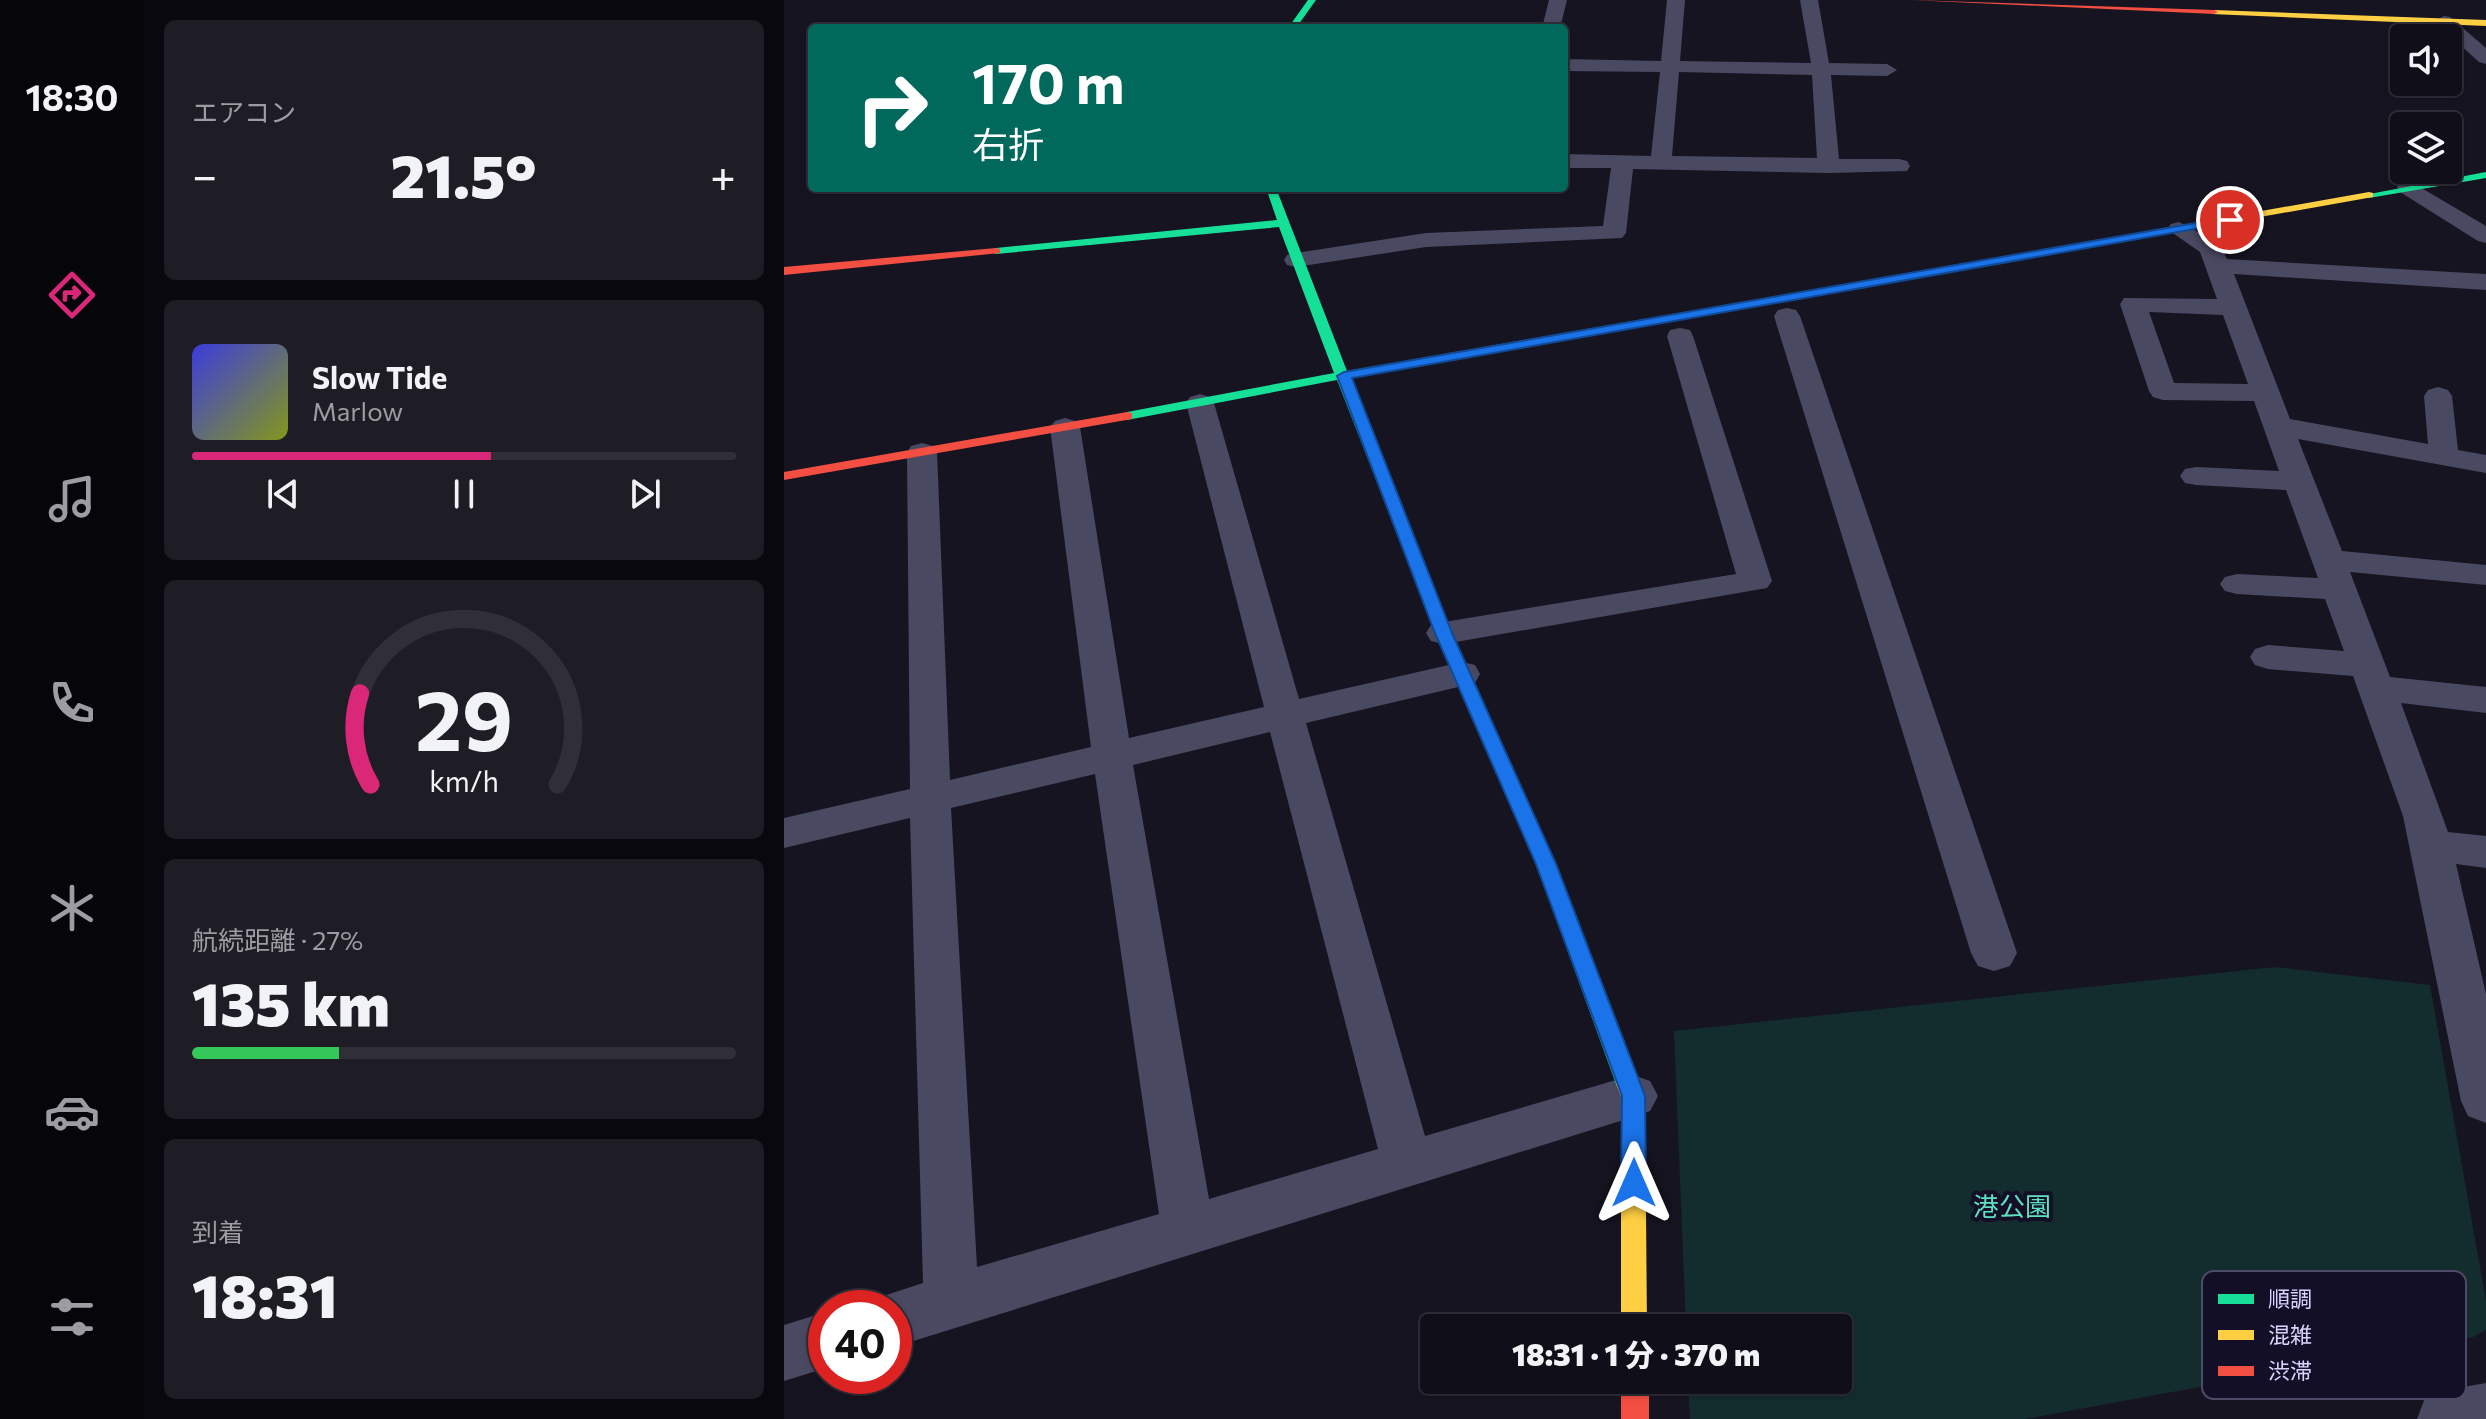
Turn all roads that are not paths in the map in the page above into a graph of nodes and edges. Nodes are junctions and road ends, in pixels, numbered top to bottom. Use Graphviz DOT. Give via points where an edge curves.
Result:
graph roads {
  1 [pos="1312,0"];
  2 [pos="1558,0"];
  3 [pos="1676,0"];
  4 [pos="1809,0"];
  5 [pos="1914,0"];
  6 [pos="2444,21"];
  7 [pos="2486,23"];
  8 [pos="1295,24"];
  9 [pos="1552,24"];
  10 [pos="2486,58"];
  11 [pos="1568,65"];
  12 [pos="1669,67"];
  13 [pos="1821,69"];
  14 [pos="1887,70"];
  15 [pos="1568,161"];
  16 [pos="1623,162"];
  17 [pos="1661,163"];
  18 [pos="1829,166"];
  19 [pos="1899,166"];
  20 [pos="2486,175"];
  21 [pos="2408,187"];
  22 [pos="1272,192"];
  23 [pos="1282,223"];
  24 [pos="2179,229"];
  25 [pos="2486,236"];
  26 [pos="1296,260"];
  27 [pos="2218,266"];
  28 [pos="784,271"];
  29 [pos="2486,282"];
  30 [pos="2234,307"];
  31 [pos="1787,316"];
  32 [pos="1680,336"];
  33 [pos="1344,376"];
  34 [pos="2265,393"];
  35 [pos="2438,396"];
  36 [pos="1200,403"];
  37 [pos="2278,426"];
  38 [pos="1065,427"];
  39 [pos="922,452"];
  40 [pos="2444,457"];
  41 [pos="2486,464"];
  42 [pos="784,476"];
  43 [pos="2196,476"];
  44 [pos="2298,481"];
  45 [pos="2332,575"];
  46 [pos="2486,575"];
  47 [pos="2237,584"];
  48 [pos="1444,633"];
  49 [pos="2268,657"];
  50 [pos="1462,674"];
  51 [pos="2373,678"];
  52 [pos="2486,700"];
  53 [pos="1285,715"];
  54 [pos="1112,756"];
  55 [pos="930,799"];
  56 [pos="784,833"];
  57 [pos="2431,845"];
  58 [pos="2486,852"];
  59 [pos="1994,953"];
  60 [pos="2479,1040"];
  61 [pos="1633,1096"];
  62 [pos="2486,1101"];
  63 [pos="1407,1164"];
  64 [pos="1188,1229"];
  65 [pos="951,1302"];
  66 [pos="912,1314"];
  67 [pos="1634,1314"];
  68 [pos="808,1346"];
  69 [pos="784,1353"];
  70 [pos="1635,1394"];
  71 [pos="2486,1412"];
  72 [pos="1635,1419"];
  73 [pos="2446,1419"];
  1 -- 8 [label="street"];
  2 -- 9 [label="street"];
  3 -- 12 [label="street"];
  4 -- 13 [label="street"];
  5 -- 6 [label="street"];
  6 -- 7 [label="street"];
  6 -- 10 [label="street"];
  11 -- 12 [label="street"];
  12 -- 13 [label="street"];
  12 -- 17 [label="street"];
  13 -- 14 [label="street"];
  13 -- 18 [label="street"];
  15 -- 16 [label="street"];
  16 -- 17 [label="street"];
  16 -- 26 [label="street" via="1614,233 1426,240"];
  17 -- 18 [label="street"];
  18 -- 19 [label="street"];
  20 -- 21 [label="street"];
  21 -- 24 [label="street"];
  21 -- 25 [label="street"];
  22 -- 23 [label="street"];
  23 -- 26 [label="street"];
  23 -- 28 [label="street"];
  24 -- 27 [label="street" via="2210,248"];
  24 -- 33 [label="street"];
  26 -- 33 [label="street"];
  27 -- 29 [label="street"];
  27 -- 30 [label="street"];
  30 -- 34 [label="street"];
  30 -- 34 [label="street" via="2133,304 2163,391"];
  31 -- 59 [label="street"];
  32 -- 48 [label="street" via="1755,581"];
  33 -- 36 [label="street"];
  33 -- 48 [label="street"];
  34 -- 37 [label="street"];
  35 -- 40 [label="street"];
  36 -- 38 [label="street"];
  36 -- 53 [label="street"];
  37 -- 40 [label="street"];
  37 -- 44 [label="street"];
  38 -- 39 [label="street"];
  38 -- 54 [label="street"];
  39 -- 42 [label="street"];
  39 -- 55 [label="street"];
  40 -- 41 [label="street"];
  43 -- 44 [label="street"];
  44 -- 45 [label="street"];
  45 -- 46 [label="street"];
  45 -- 47 [label="street"];
  45 -- 51 [label="street"];
  48 -- 50 [label="street"];
  49 -- 51 [label="street" via="2329,660"];
  50 -- 53 [label="street"];
  50 -- 61 [label="street" via="1546,864"];
  51 -- 52 [label="street"];
  51 -- 57 [label="street"];
  53 -- 54 [label="street"];
  53 -- 63 [label="street"];
  54 -- 55 [label="street"];
  54 -- 64 [label="street"];
  55 -- 56 [label="street"];
  55 -- 65 [label="street"];
  57 -- 58 [label="street"];
  57 -- 60 [label="street"];
  60 -- 62 [label="street"];
  61 -- 63 [label="street"];
  61 -- 67 [label="street"];
  63 -- 64 [label="street"];
  64 -- 65 [label="street"];
  65 -- 66 [label="street"];
  68 -- 69 [label="street"];
  70 -- 72 [label="street"];
  71 -- 73 [label="street"];
}
